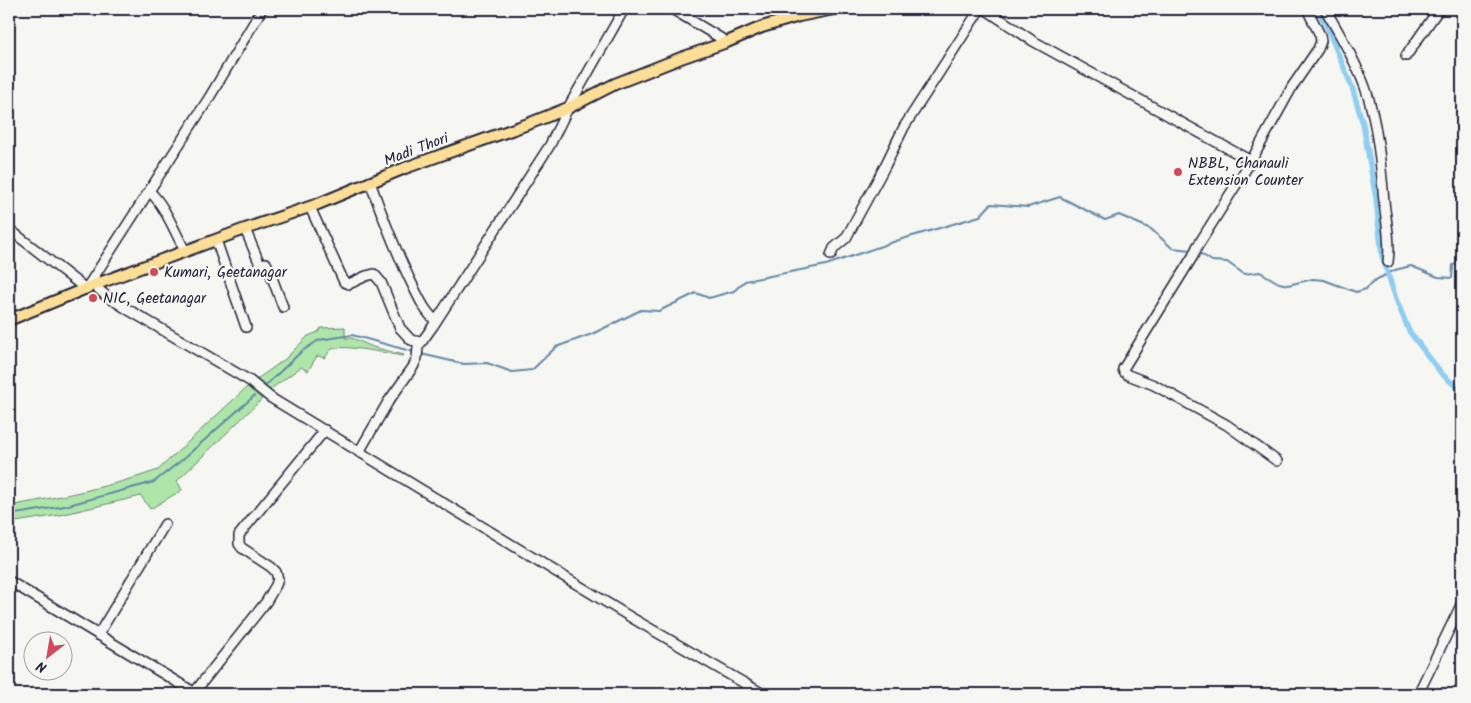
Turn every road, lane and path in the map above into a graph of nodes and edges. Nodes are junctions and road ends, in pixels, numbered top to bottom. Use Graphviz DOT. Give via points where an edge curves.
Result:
graph roads {
  1 [pos="262,9"];
  2 [pos="624,9"];
  3 [pos="672,9"];
  4 [pos="834,9"];
  5 [pos="980,9"];
  6 [pos="985,9"];
  7 [pos="1307,9"];
  8 [pos="1326,9"];
  9 [pos="1439,9"];
  10 [pos="807,12"];
  11 [pos="727,42"];
  12 [pos="1406,56"];
  13 [pos="568,108"];
  14 [pos="1250,161"];
  15 [pos="370,182"];
  16 [pos="150,192"];
  17 [pos="310,207"];
  18 [pos="9,229"];
  19 [pos="244,229"];
  20 [pos="216,240"];
  21 [pos="185,251"];
  22 [pos="831,255"];
  23 [pos="1388,262"];
  24 [pos="90,287"];
  25 [pos="283,307"];
  26 [pos="9,320"];
  27 [pos="436,321"];
  28 [pos="246,326"];
  29 [pos="419,344"];
  30 [pos="325,430"];
  31 [pos="360,452"];
  32 [pos="1277,461"];
  33 [pos="165,524"];
  34 [pos="9,580"];
  35 [pos="1462,603"];
  36 [pos="98,635"];
  37 [pos="194,694"];
  38 [pos="763,694"];
  39 [pos="1418,694"];
  1 -- 16 [label="street"];
  2 -- 13 [label="street"];
  3 -- 11 [label="street"];
  4 -- 10 [label="main road, Madi Thori"];
  5 -- 22 [label="street" via="904,126 846,238"];
  6 -- 14 [label="street" via="1033,41"];
  7 -- 14 [label="street" via="1320,36 1318,49"];
  8 -- 23 [label="street" via="1352,56 1373,115 1390,250"];
  9 -- 12 [label="street"];
  10 -- 11 [label="main road, Madi Thori"];
  11 -- 13 [label="main road, Madi Thori" via="615,84"];
  13 -- 15 [label="main road, Madi Thori"];
  13 -- 27 [label="street" via="550,145"];
  14 -- 32 [label="street" via="1123,369 1128,375 1154,385 1227,425"];
  15 -- 17 [label="main road, Madi Thori"];
  15 -- 27 [label="street" via="399,258 424,306"];
  16 -- 21 [label="street"];
  16 -- 24 [label="street" via="92,277"];
  17 -- 19 [label="main road, Madi Thori"];
  17 -- 29 [label="street" via="344,282 349,284 376,275 400,328"];
  18 -- 24 [label="street"];
  19 -- 20 [label="main road, Madi Thori"];
  19 -- 25 [label="street" via="260,264 266,264"];
  20 -- 21 [label="main road, Madi Thori"];
  20 -- 28 [label="street"];
  21 -- 24 [label="main road, Madi Thori"];
  24 -- 26 [label="main road, Madi Thori"];
  24 -- 30 [label="street" via="250,380 271,398"];
  27 -- 29 [label="street"];
  29 -- 31 [label="street" via="413,367 388,402"];
  30 -- 31 [label="street"];
  30 -- 37 [label="street" via="239,536 242,548 271,567 278,579 266,602"];
  31 -- 38 [label="street"];
  33 -- 36 [label="street"];
  34 -- 36 [label="street"];
  35 -- 39 [label="street"];
  36 -- 37 [label="street"];
}
